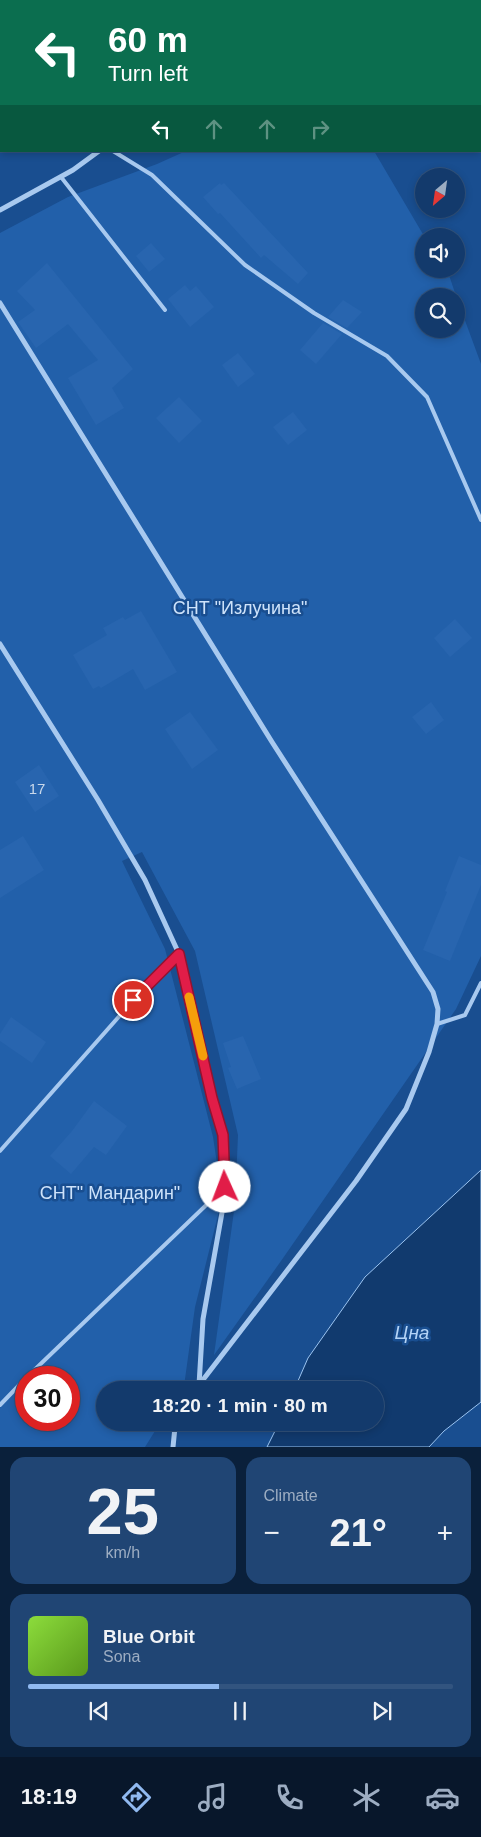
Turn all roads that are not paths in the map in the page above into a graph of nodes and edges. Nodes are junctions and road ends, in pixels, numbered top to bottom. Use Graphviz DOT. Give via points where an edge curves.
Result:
graph roads {
  1 [pos="98,152"];
  2 [pos="114,152"];
  3 [pos="61,177"];
  4 [pos="0,210"];
  5 [pos="0,304"];
  6 [pos="165,310"];
  7 [pos="481,520"];
  8 [pos="0,644"];
  9 [pos="179,954"];
  10 [pos="481,983"];
  11 [pos="437,1024"];
  12 [pos="0,1151"];
  13 [pos="225,1187"];
  14 [pos="39,1366"];
  15 [pos="199,1381"];
  16 [pos="203,1381"];
  17 [pos="15,1389"];
  18 [pos="0,1405"];
  19 [pos="175,1431"];
  20 [pos="173,1447"];
  1 -- 3 [label="street"];
  2 -- 7 [label="lane" via="152,175 245,265 394,363 427,397"];
  3 -- 4 [label="street"];
  3 -- 6 [label="lane"];
  5 -- 11 [label="street" via="272,742 433,992 438,1009"];
  8 -- 9 [label="street" via="140,872"];
  9 -- 12 [label="lane" via="146,986"];
  9 -- 13 [label="street" via="223,1135"];
  10 -- 11 [label="lane" via="465,1014"];
  11 -- 16 [label="street" via="406,1109 356,1181"];
  13 -- 14 [label="lane"];
  13 -- 15 [label="street" via="203,1319"];
  17 -- 18 [label="lane"];
  19 -- 20 [label="street"];
}
